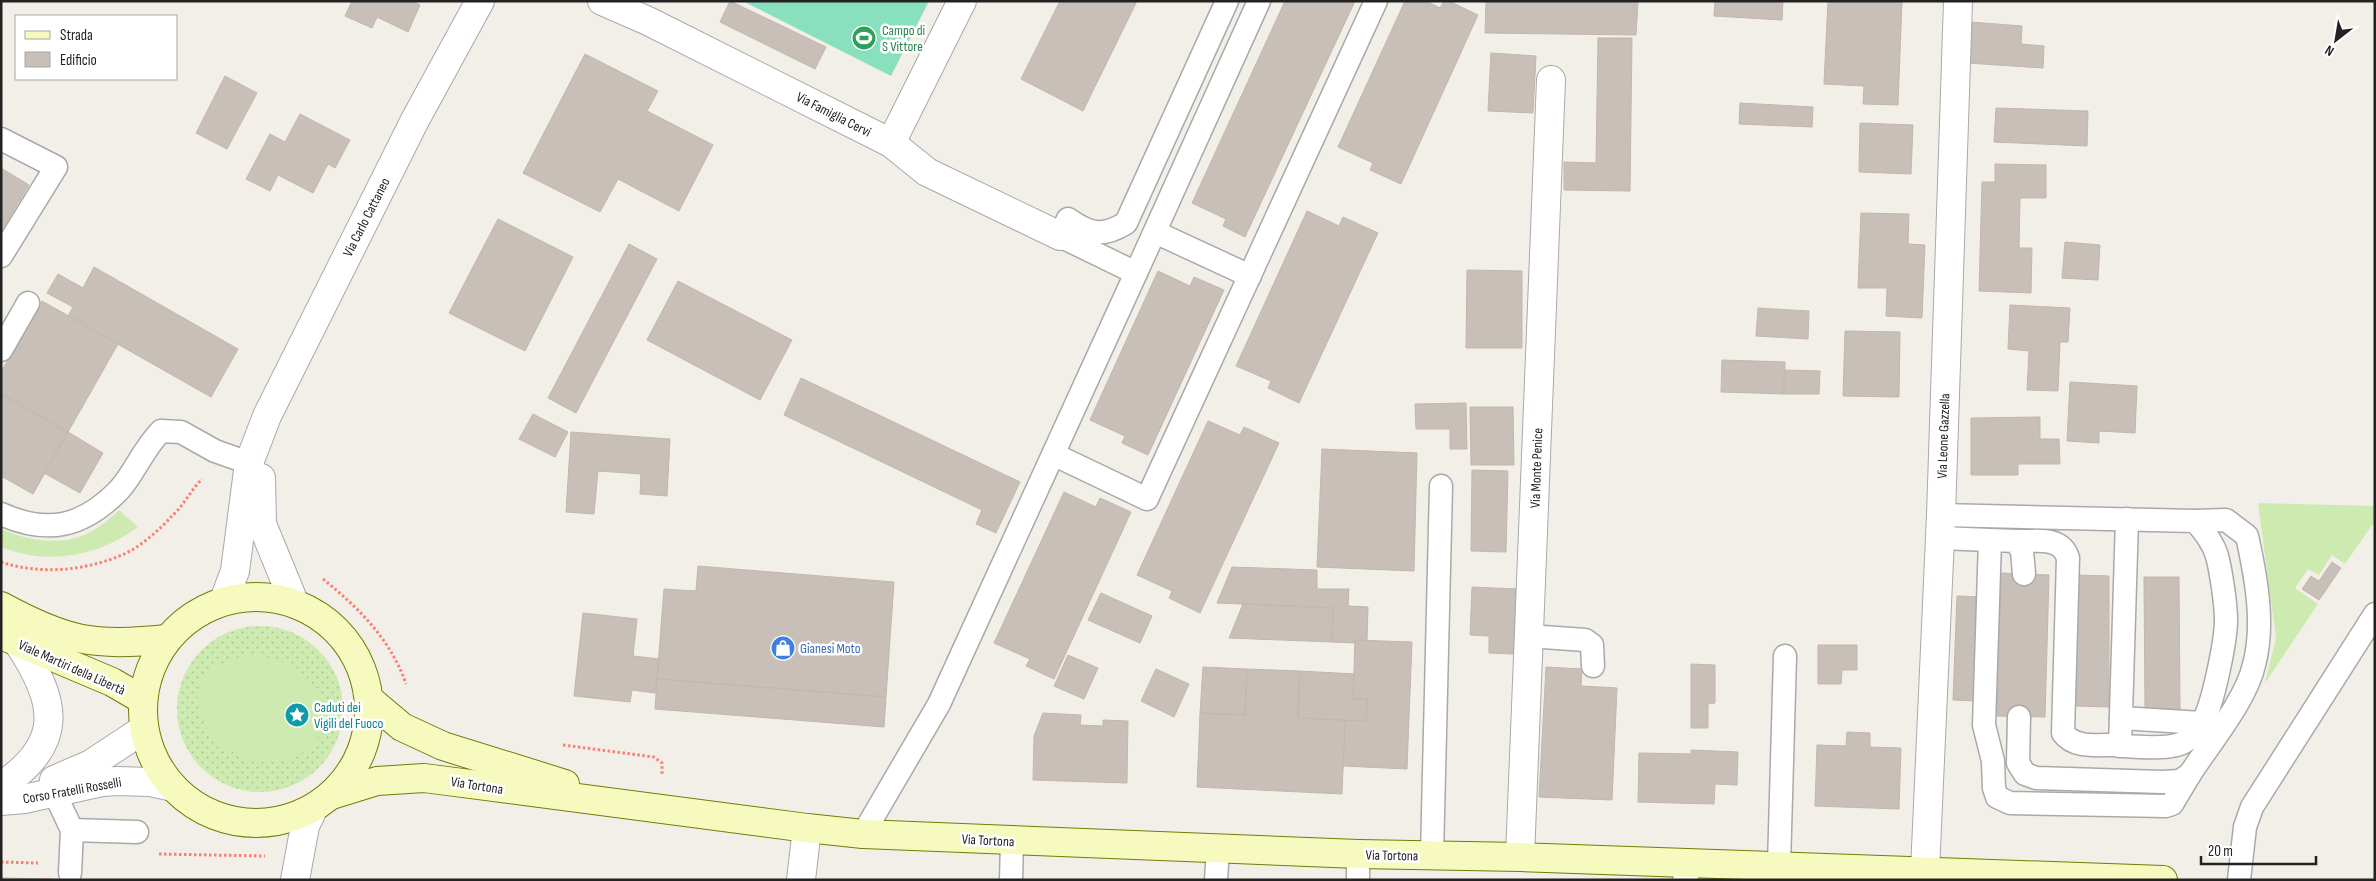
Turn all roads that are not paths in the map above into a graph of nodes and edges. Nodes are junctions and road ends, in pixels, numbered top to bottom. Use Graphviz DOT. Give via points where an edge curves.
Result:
graph roads {
  1 [pos="480,1"];
  2 [pos="602,1"];
  3 [pos="962,1"];
  4 [pos="1227,1"];
  5 [pos="1259,1"];
  6 [pos="1376,1"];
  7 [pos="1958,1"];
  8 [pos="1551,80"];
  9 [pos="1,139"];
  10 [pos="891,143"];
  11 [pos="1155,232"];
  12 [pos="1060,236"];
  13 [pos="1,256"];
  14 [pos="1136,273"];
  15 [pos="1250,276"];
  16 [pos="28,303"];
  17 [pos="1,350"];
  18 [pos="259,437"];
  19 [pos="1055,455"];
  20 [pos="247,471"];
  21 [pos="1441,486"];
  22 [pos="1,514"];
  23 [pos="2127,520"];
  24 [pos="2195,520"];
  25 [pos="1940,526"];
  26 [pos="1990,540"];
  27 [pos="2016,542"];
  28 [pos="2024,574"];
  29 [pos="224,600"];
  30 [pos="294,602"];
  31 [pos="1,606"];
  32 [pos="2375,614"];
  33 [pos="1529,636"];
  34 [pos="10,639"];
  35 [pos="167,640"];
  36 [pos="1785,656"];
  37 [pos="1593,666"];
  38 [pos="143,700"];
  39 [pos="370,700"];
  40 [pos="2019,717"];
  41 [pos="2120,718"];
  42 [pos="2202,723"];
  43 [pos="144,729"];
  44 [pos="2120,746"];
  45 [pos="1993,761"];
  46 [pos="2018,763"];
  47 [pos="2190,774"];
  48 [pos="1,786"];
  49 [pos="173,787"];
  50 [pos="55,794"];
  51 [pos="1,797"];
  52 [pos="1,801"];
  53 [pos="322,802"];
  54 [pos="624,803"];
  55 [pos="807,828"];
  56 [pos="137,832"];
  57 [pos="863,834"];
  58 [pos="1012,841"];
  59 [pos="1218,849"];
  60 [pos="1432,855"];
  61 [pos="1520,857"];
  62 [pos="1779,866"];
  63 [pos="1358,867"];
  64 [pos="296,868"];
  65 [pos="1689,871"];
  66 [pos="1925,871"];
  67 [pos="2120,879"];
  68 [pos="801,880"];
  69 [pos="1011,880"];
  70 [pos="1216,880"];
  71 [pos="2163,880"];
  72 [pos="2239,880"];
  1 -- 18 [label="street, Via Carlo Cattaneo" via="415,120 296,354"];
  2 -- 10 [label="street, Via Famiglia Cervi"];
  3 -- 10 [label="street"];
  4 -- 12 [label="lane" via="1126,223 1111,232 1093,232 1068,219"];
  5 -- 11 [label="lane"];
  6 -- 15 [label="lane"];
  7 -- 25 [label="street, Via Leone Gazzella"];
  8 -- 33 [label="street, Via Monte Penice"];
  9 -- 13 [label="lane" via="56,167"];
  10 -- 12 [label="street, Via Famiglia Cervi" via="927,172"];
  11 -- 14 [label="lane"];
  11 -- 15 [label="lane"];
  12 -- 14 [label="lane"];
  14 -- 19 [label="lane"];
  15 -- 19 [label="lane" via="1147,499"];
  16 -- 17 [label="lane"];
  18 -- 20 [label="street, Via Carlo Cattaneo"];
  18 -- 30 [label="street, Via Carlo Cattaneo" via="262,524"];
  19 -- 57 [label="lane" via="939,704"];
  20 -- 22 [label="lane" via="181,432 161,431 148,444 120,489 94,510 69,524 46,527"];
  20 -- 29 [label="street, Via Carlo Cattaneo" via="235,571"];
  21 -- 60 [label="lane"];
  23 -- 24 [label="lane"];
  23 -- 25 [label="lane"];
  23 -- 41 [label="lane"];
  24 -- 42 [label="lane" via="2207,534 2217,555 2226,620 2221,662"];
  24 -- 47 [label="lane" via="2226,520 2247,536 2260,633 2254,667 2244,692"];
  25 -- 26 [label="lane"];
  25 -- 66 [label="street, Via Leone Gazzella"];
  26 -- 27 [label="lane"];
  26 -- 45 [label="lane" via="1984,725"];
  27 -- 28 [label="lane" via="2022,551"];
  27 -- 44 [label="lane" via="2054,542 2066,550 2068,558 2063,733 2078,744"];
  29 -- 30 [label="main road, Via Tortona" via="259,596"];
  29 -- 35 [label="main road, Via Tortona" via="192,615"];
  30 -- 39 [label="main road, Via Tortona" via="323,618 346,640 362,668"];
  31 -- 35 [label="main road, Viale Martiri della Libertà" via="37,626 77,640 108,644"];
  32 -- 72 [label="lane" via="2252,807 2245,827"];
  33 -- 37 [label="lane" via="1585,640 1592,645"];
  33 -- 61 [label="street, Via Monte Penice"];
  34 -- 38 [label="main road, Viale Martiri della Libertà" via="112,682"];
  34 -- 48 [label="street" via="41,681 49,708 42,747 28,767"];
  35 -- 38 [label="main road, Via Tortona" via="151,668"];
  36 -- 62 [label="lane"];
  38 -- 43 [label="main road, Via Tortona"];
  39 -- 53 [label="main road, Via Tortona" via="369,726 362,752 349,775"];
  39 -- 54 [label="main road, Via Tortona" via="402,727 443,746"];
  40 -- 46 [label="lane"];
  41 -- 42 [label="lane"];
  41 -- 44 [label="lane"];
  42 -- 44 [label="lane" via="2183,743 2162,747"];
  43 -- 49 [label="main road, Via Tortona" via="155,760"];
  43 -- 51 [label="street, Corso Fratelli Rosselli" via="91,764 63,777"];
  45 -- 46 [label="lane"];
  45 -- 47 [label="lane" via="1997,797 2010,803 2166,806 2172,804"];
  46 -- 47 [label="lane" via="2024,774 2036,778 2162,782 2180,781"];
  49 -- 50 [label="street, Corso Fratelli Rosselli" via="151,782 117,781"];
  49 -- 53 [label="main road, Via Tortona" via="198,807 228,820 259,823 291,818"];
  50 -- 52 [label="street, Corso Fratelli Rosselli"];
  50 -- 56 [label="lane" via="71,851"];
  53 -- 54 [label="main road, Via Tortona" via="377,781 424,778"];
  53 -- 64 [label="street" via="305,826"];
  54 -- 55 [label="main road, Via Tortona"];
  55 -- 57 [label="main road, Via Tortona"];
  55 -- 68 [label="street"];
  57 -- 58 [label="main road, Via Tortona"];
  58 -- 59 [label="main road, Via Tortona"];
  58 -- 69 [label="lane"];
  59 -- 63 [label="main road, Via Tortona"];
  59 -- 70 [label="lane"];
  60 -- 61 [label="main road, Via Tortona"];
  60 -- 63 [label="main road, Via Tortona"];
  61 -- 65 [label="main road, Via Tortona"];
  62 -- 65 [label="main road, Via Tortona"];
  62 -- 66 [label="main road, Via Tortona"];
  66 -- 67 [label="main road, Via Tortona"];
  67 -- 71 [label="main road, Via Tortona"];
}
